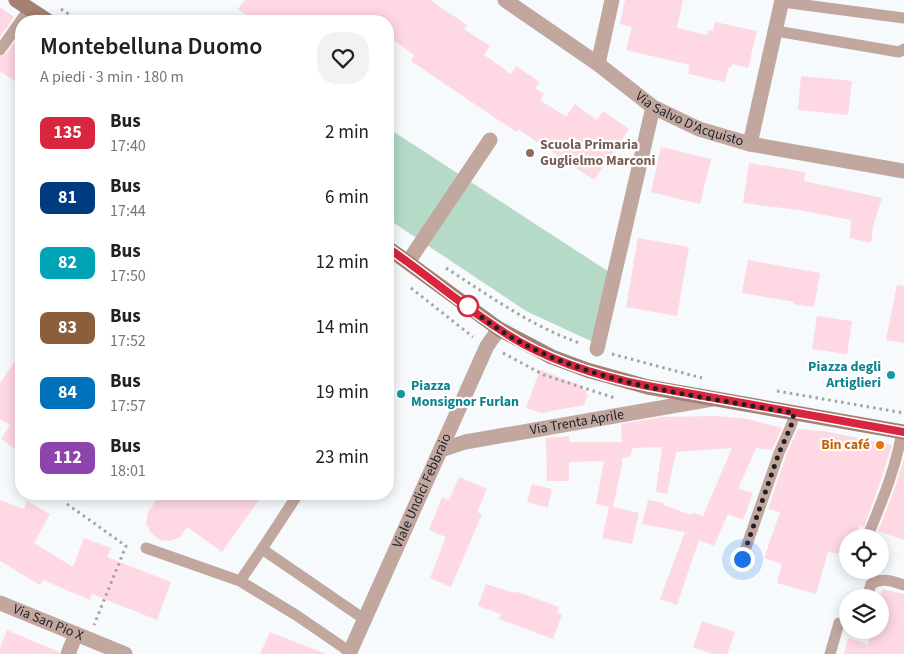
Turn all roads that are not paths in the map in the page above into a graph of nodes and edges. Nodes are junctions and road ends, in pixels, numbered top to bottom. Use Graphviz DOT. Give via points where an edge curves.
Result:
graph roads {
  1 [pos="16,0"];
  2 [pos="505,0"];
  3 [pos="612,0"];
  4 [pos="782,1"];
  5 [pos="29,8"];
  6 [pos="24,15"];
  7 [pos="39,15"];
  8 [pos="904,18"];
  9 [pos="15,28"];
  10 [pos="776,31"];
  11 [pos="904,49"];
  12 [pos="0,50"];
  13 [pos="598,64"];
  14 [pos="653,107"];
  15 [pos="490,140"];
  16 [pos="750,144"];
  17 [pos="904,172"];
  18 [pos="394,252"];
  19 [pos="408,262"];
  20 [pos="499,329"];
  21 [pos="597,349"];
  22 [pos="714,399"];
  23 [pos="794,413"];
  24 [pos="903,432"];
  25 [pos="441,450"];
  26 [pos="294,500"];
  27 [pos="871,529"];
  28 [pos="146,548"];
  29 [pos="262,549"];
  30 [pos="742,559"];
  31 [pos="240,581"];
  32 [pos="904,585"];
  33 [pos="870,589"];
  34 [pos="0,603"];
  35 [pos="364,619"];
  36 [pos="839,623"];
  37 [pos="82,637"];
  38 [pos="349,653"];
  39 [pos="68,654"];
  40 [pos="125,654"];
  41 [pos="830,654"];
  1 -- 5 [label="main road"];
  2 -- 13 [label="street, Via Salvo D'Acquisto"];
  3 -- 13 [label="street"];
  4 -- 8 [label="lane"];
  4 -- 10 [label="street"];
  5 -- 6 [label="lane"];
  5 -- 7 [label="main road"];
  9 -- 12 [label="lane"];
  10 -- 11 [label="lane" via="899,52"];
  10 -- 16 [label="street"];
  13 -- 14 [label="street, Via Salvo D'Acquisto"];
  14 -- 16 [label="street, Via Salvo D'Acquisto" via="699,129"];
  14 -- 21 [label="street"];
  15 -- 19 [label="street"];
  16 -- 17 [label="street, Via Salvo D'Acquisto"];
  18 -- 19 [label="main road, Via Trenta Aprile"];
  19 -- 20 [label="main road, Via Trenta Aprile"];
  20 -- 22 [label="main road, Via Trenta Aprile" via="552,357 596,374"];
  20 -- 25 [label="street, Viale Undici Febbraio" via="487,346"];
  22 -- 23 [label="main road, Via Trenta Aprile"];
  22 -- 25 [label="street, Via Trenta Aprile" via="465,442"];
  23 -- 24 [label="main road, Via Trenta Aprile"];
  23 -- 30 [label="lane"];
  24 -- 27 [label="lane"];
  25 -- 35 [label="street, Viale Undici Febbraio"];
  26 -- 29 [label="lane"];
  28 -- 31 [label="lane"];
  29 -- 31 [label="lane"];
  29 -- 35 [label="lane"];
  31 -- 38 [label="lane"];
  32 -- 33 [label="lane" via="879,580 871,584"];
  34 -- 37 [label="street, Via San Pio X"];
  35 -- 38 [label="street, Viale Undici Febbraio"];
  36 -- 41 [label="lane"];
  37 -- 39 [label="street"];
  37 -- 40 [label="street, Via San Pio X"];
}
